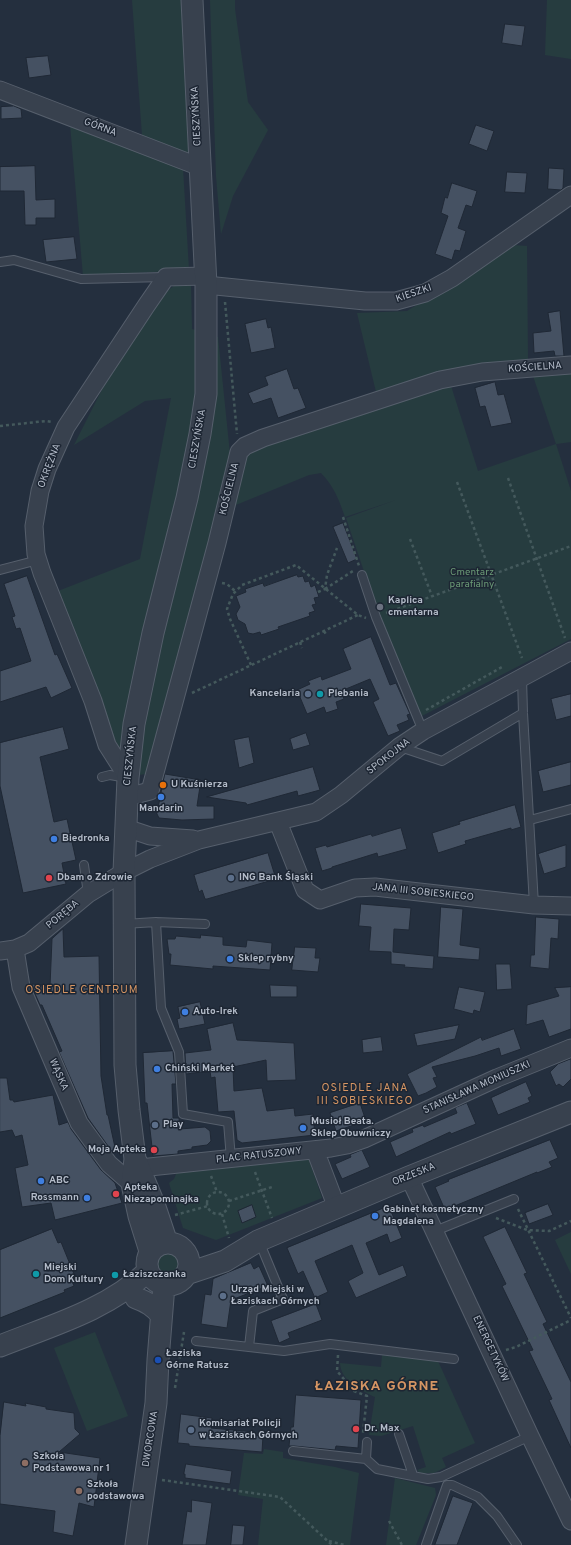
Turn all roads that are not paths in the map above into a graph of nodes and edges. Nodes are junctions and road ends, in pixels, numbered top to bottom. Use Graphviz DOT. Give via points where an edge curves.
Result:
graph roads {
  1 [pos="192,0"];
  2 [pos="0,90"];
  3 [pos="200,167"];
  4 [pos="571,195"];
  5 [pos="0,262"];
  6 [pos="166,277"];
  7 [pos="212,282"];
  8 [pos="571,365"];
  9 [pos="38,560"];
  10 [pos="0,570"];
  11 [pos="362,575"];
  12 [pos="568,645"];
  13 [pos="522,678"];
  14 [pos="523,712"];
  15 [pos="420,723"];
  16 [pos="399,747"];
  17 [pos="102,777"];
  18 [pos="128,787"];
  19 [pos="571,809"];
  20 [pos="530,820"];
  21 [pos="278,822"];
  22 [pos="126,828"];
  23 [pos="199,840"];
  24 [pos="84,865"];
  25 [pos="124,872"];
  26 [pos="88,894"];
  27 [pos="534,905"];
  28 [pos="571,906"];
  29 [pos="156,922"];
  30 [pos="123,924"];
  31 [pos="205,924"];
  32 [pos="7,950"];
  33 [pos="571,1048"];
  34 [pos="571,1112"];
  35 [pos="315,1150"];
  36 [pos="231,1159"];
  37 [pos="136,1171"];
  38 [pos="409,1177"];
  39 [pos="514,1199"];
  40 [pos="337,1208"];
  41 [pos="435,1231"];
  42 [pos="258,1240"];
  43 [pos="158,1247"];
  44 [pos="170,1276"];
  45 [pos="136,1298"];
  46 [pos="91,1310"];
  47 [pos="161,1315"];
  48 [pos="196,1340"];
  49 [pos="0,1346"];
  50 [pos="249,1347"];
  51 [pos="454,1359"];
  52 [pos="156,1403"];
  53 [pos="399,1434"];
  54 [pos="530,1436"];
  55 [pos="367,1442"];
  56 [pos="293,1451"];
  57 [pos="366,1459"];
  58 [pos="413,1476"];
  59 [pos="571,1521"];
  60 [pos="136,1545"];
  61 [pos="426,1545"];
  62 [pos="517,1545"];
  1 -- 3 [label="street, CIESZYŃSKA"];
  2 -- 3 [label="street, GÓRNA"];
  3 -- 7 [label="street, CIESZYŃSKA"];
  4 -- 7 [label="street, KIESZKI" via="452,278 424,293 396,301 365,301"];
  5 -- 6 [label="lane" via="14,260 81,279"];
  6 -- 7 [label="street"];
  6 -- 9 [label="street, OKRĘŻNA" via="66,427 40,491 34,526"];
  7 -- 18 [label="street, CIESZYŃSKA" via="206,394 200,434 134,724"];
  8 -- 18 [label="street, KOŚCIELNA" via="482,372 440,380 263,438 239,452 150,791"];
  9 -- 10 [label="lane"];
  9 -- 18 [label="street, OKRĘŻNA" via="93,700 107,745"];
  11 -- 15 [label="lane" via="376,617"];
  12 -- 13 [label="street, SPOKOJNA"];
  13 -- 14 [label="lane"];
  13 -- 15 [label="street, SPOKOJNA"];
  14 -- 16 [label="lane" via="442,761"];
  14 -- 20 [label="lane"];
  15 -- 16 [label="street, SPOKOJNA"];
  16 -- 21 [label="street, SPOKOJNA" via="341,795 316,812"];
  17 -- 18 [label="lane" via="110,775"];
  18 -- 22 [label="street, CIESZYŃSKA"];
  19 -- 20 [label="lane"];
  20 -- 27 [label="lane"];
  21 -- 23 [label="street, SPOKOJNA"];
  21 -- 27 [label="street, JANA III SOBIESKIEGO" via="305,890 320,900 355,888 375,887"];
  22 -- 23 [label="street, SPOKOJNA" via="150,836"];
  22 -- 25 [label="street, CIESZYŃSKA"];
  23 -- 25 [label="street, SPOKOJNA"];
  24 -- 26 [label="lane"];
  25 -- 26 [label="street, PORĘBA"];
  25 -- 30 [label="street, CIESZYŃSKA"];
  26 -- 32 [label="street, PORĘBA" via="30,943"];
  27 -- 28 [label="street, JANA III SOBIESKIEGO"];
  29 -- 30 [label="lane"];
  29 -- 31 [label="lane"];
  29 -- 36 [label="lane" via="161,1008 179,1052 183,1114 228,1122"];
  30 -- 37 [label="street, CIESZYŃSKA" via="125,1065"];
  32 -- 37 [label="street, WĄSKA" via="79,1123 109,1164"];
  33 -- 35 [label="street, STANISŁAWA MONIUSZKI" via="497,1078 364,1139 347,1145"];
  34 -- 38 [label="street, ORZESKA"];
  35 -- 36 [label="street, PLAC RATUSZOWY"];
  35 -- 40 [label="street, PLAC RATUSZOWY"];
  36 -- 37 [label="street, PLAC RATUSZOWY"];
  37 -- 43 [label="street, CIESZYŃSKA"];
  38 -- 40 [label="street, ORZESKA"];
  38 -- 41 [label="street, ENERGETYKÓW"];
  39 -- 41 [label="lane"];
  40 -- 42 [label="street, ORZESKA"];
  41 -- 54 [label="street, ENERGETYKÓW"];
  42 -- 44 [label="street, ORZESKA" via="225,1261"];
  42 -- 50 [label="lane" via="283,1299 253,1311"];
  43 -- 44 [label="street" via="146,1265"];
  43 -- 44 [label="street" via="175,1244 183,1249"];
  44 -- 45 [label="street"];
  44 -- 46 [label="street" via="127,1290"];
  44 -- 47 [label="street, DWORCOWA"];
  44 -- 52 [label="street, DWORCOWA" via="173,1330 165,1377"];
  45 -- 46 [label="street"];
  45 -- 47 [label="street" via="150,1304"];
  46 -- 49 [label="street"];
  47 -- 52 [label="street, DWORCOWA"];
  48 -- 50 [label="lane"];
  50 -- 51 [label="lane" via="284,1351 330,1344"];
  52 -- 60 [label="street, DWORCOWA"];
  53 -- 58 [label="lane"];
  54 -- 58 [label="lane" via="441,1477 428,1479"];
  54 -- 59 [label="street, ENERGETYKÓW"];
  55 -- 57 [label="lane"];
  56 -- 57 [label="lane"];
  57 -- 58 [label="lane" via="377,1470"];
  61 -- 62 [label="lane" via="447,1485 452,1485 478,1496 497,1516"];
}
